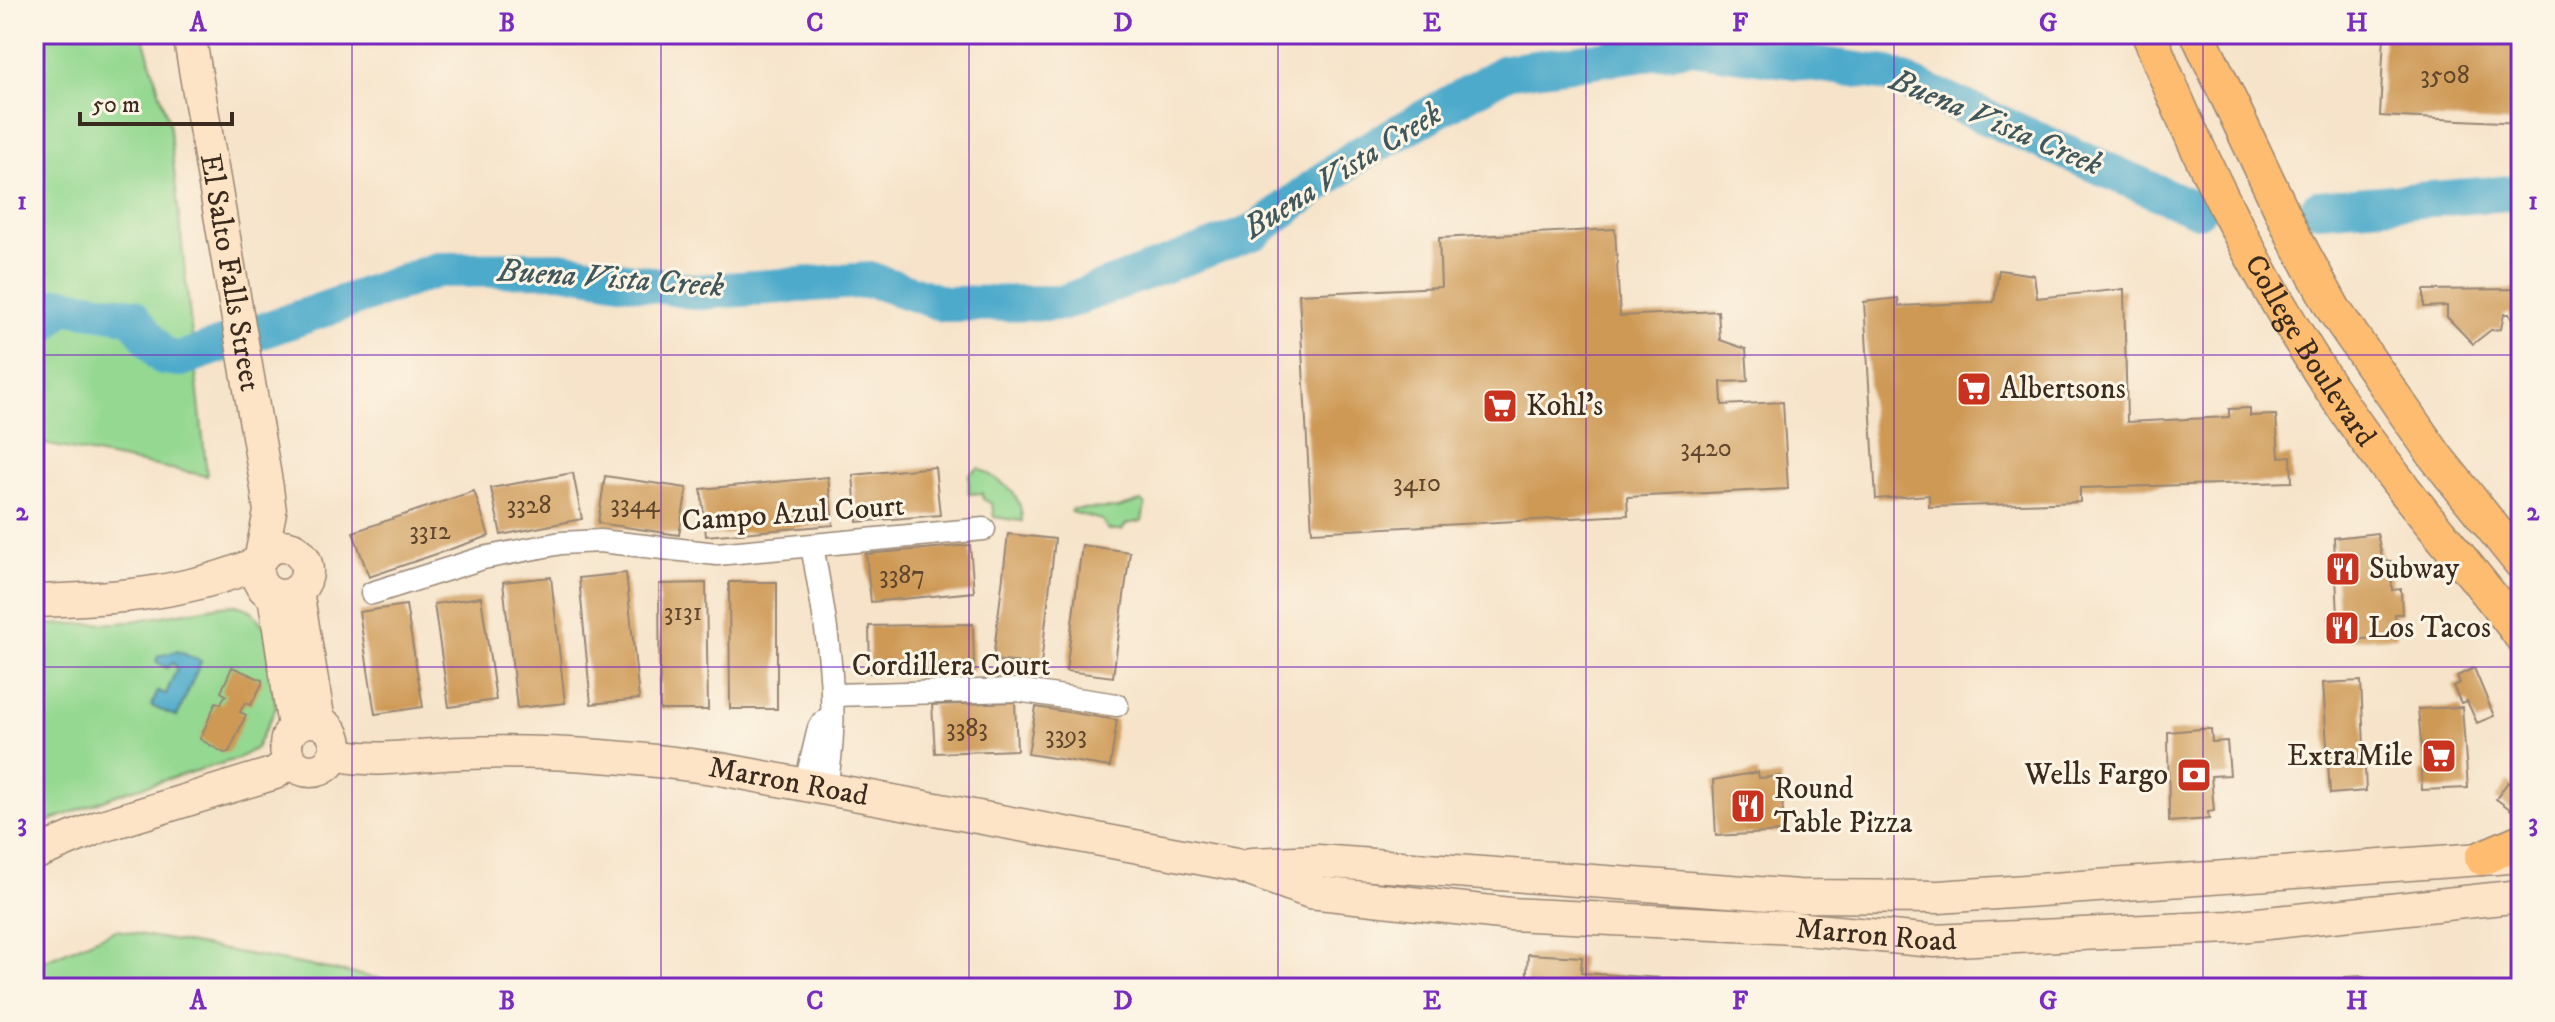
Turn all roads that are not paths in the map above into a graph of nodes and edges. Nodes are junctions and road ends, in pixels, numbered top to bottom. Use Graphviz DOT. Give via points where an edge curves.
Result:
graph roads {
  1 [pos="189,34"];
  2 [pos="2149,34"];
  3 [pos="2198,34"];
  4 [pos="2278,304"];
  5 [pos="2415,427"];
  6 [pos="984,529"];
  7 [pos="812,546"];
  8 [pos="2521,563"];
  9 [pos="274,573"];
  10 [pos="372,593"];
  11 [pos="34,601"];
  12 [pos="2521,636"];
  13 [pos="1117,705"];
  14 [pos="831,706"];
  15 [pos="306,724"];
  16 [pos="335,754"];
  17 [pos="291,761"];
  18 [pos="815,788"];
  19 [pos="2521,841"];
  20 [pos="34,854"];
  21 [pos="2521,856"];
  22 [pos="2482,858"];
  23 [pos="1236,865"];
  24 [pos="2521,896"];
  1 -- 9 [label="street, El Salto Falls Street" via="269,500"];
  2 -- 4 [label="main road, College Boulevard"];
  3 -- 5 [label="main road, College Boulevard" via="2334,310"];
  4 -- 5 [label="main road" via="2308,310 2391,426 2405,433"];
  4 -- 12 [label="main road, College Boulevard" via="2399,484 2482,580"];
  5 -- 8 [label="main road, College Boulevard"];
  6 -- 7 [label="street, Campo Azul Court"];
  7 -- 10 [label="street, Campo Azul Court" via="717,554 600,541 483,558"];
  7 -- 14 [label="street"];
  9 -- 11 [label="street" via="106,599"];
  9 -- 15 [label="street, El Salto Falls Street"];
  13 -- 14 [label="street, Cordillera Court" via="1017,690"];
  14 -- 18 [label="street" via="835,730"];
  15 -- 16 [label="street" via="335,738"];
  15 -- 17 [label="street" via="286,742"];
  16 -- 17 [label="street" via="319,770 303,770"];
  16 -- 18 [label="street, Marron Road" via="628,757"];
  17 -- 20 [label="street" via="275,773 99,827"];
  18 -- 23 [label="street, Marron Road"];
  19 -- 22 [label="main road"];
  21 -- 22 [label="street, Marron Road"];
  22 -- 23 [label="street, Marron Road" via="1939,897 1798,896 1318,861"];
  23 -- 24 [label="street, Marron Road" via="1310,892 1495,912 1934,941 2230,927"];
}
